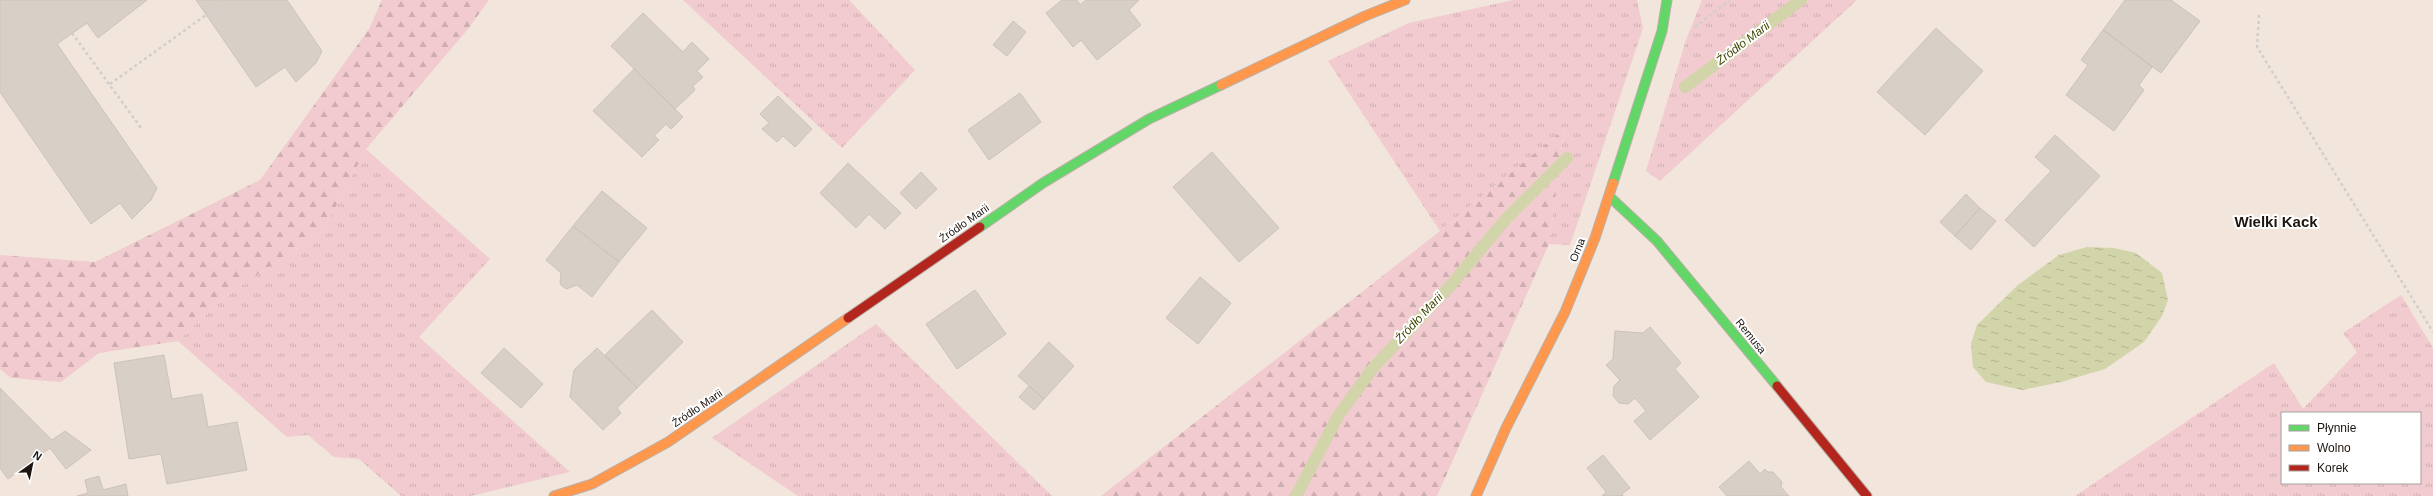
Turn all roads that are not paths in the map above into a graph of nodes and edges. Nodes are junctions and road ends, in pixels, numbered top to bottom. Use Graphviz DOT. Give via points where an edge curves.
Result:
graph roads {
  1 [pos="1405,0"];
  2 [pos="1667,0"];
  3 [pos="1610,197"];
  4 [pos="554,496"];
  5 [pos="1476,496"];
  6 [pos="1867,496"];
  1 -- 4 [label="street, Źródło Marii" via="1352,22 1149,119 1043,183 668,442 592,484"];
  2 -- 3 [label="street, Orna" via="1662,31"];
  3 -- 5 [label="street, Orna" via="1565,312 1506,428"];
  3 -- 6 [label="street, Remusa" via="1657,241"];
}
